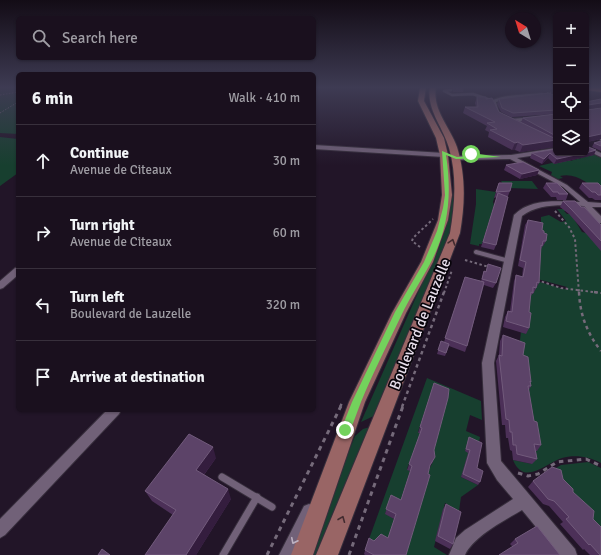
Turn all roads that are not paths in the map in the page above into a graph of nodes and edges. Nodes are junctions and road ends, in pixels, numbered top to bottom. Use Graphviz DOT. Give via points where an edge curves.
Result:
graph roads {
  1 [pos="427,113"];
  2 [pos="437,113"];
  3 [pos="497,113"];
  4 [pos="500,116"];
  5 [pos="553,116"];
  6 [pos="524,128"];
  7 [pos="594,143"];
  8 [pos="589,145"];
  9 [pos="316,148"];
  10 [pos="589,148"];
  11 [pos="553,150"];
  12 [pos="449,153"];
  13 [pos="601,155"];
  14 [pos="499,157"];
  15 [pos="511,157"];
  16 [pos="585,205"];
  17 [pos="601,205"];
  18 [pos="601,221"];
  19 [pos="476,252"];
  20 [pos="508,266"];
  21 [pos="16,272"];
  22 [pos="0,286"];
  23 [pos="113,412"];
  24 [pos="345,430"];
  25 [pos="222,477"];
  26 [pos="257,497"];
  27 [pos="524,500"];
  28 [pos="272,507"];
  29 [pos="0,530"];
  30 [pos="223,555"];
  31 [pos="287,555"];
  32 [pos="302,555"];
  33 [pos="327,555"];
  34 [pos="458,555"];
  35 [pos="569,555"];
  1 -- 12 [label="main road, Boulevard de Lauzelle"];
  2 -- 12 [label="main road, Boulevard de Lauzelle" via="446,129"];
  3 -- 4 [label="street"];
  5 -- 6 [label="street" via="508,120"];
  7 -- 8 [label="street"];
  9 -- 12 [label="street" via="403,156"];
  10 -- 13 [label="street"];
  11 -- 15 [label="street"];
  12 -- 14 [label="street"];
  12 -- 14 [label="street"];
  12 -- 24 [label="main road, Boulevard de Lauzelle" via="446,208 440,231 427,262 399,312"];
  33 -- 12 [label="main road, Boulevard de Lauzelle, one-way" via="452,244 460,198"];
  14 -- 15 [label="street"];
  15 -- 16 [label="street" via="565,186"];
  16 -- 17 [label="street"];
  16 -- 18 [label="street"];
  16 -- 20 [label="street" via="530,206 523,210 518,215"];
  19 -- 20 [label="lane"];
  20 -- 27 [label="street" via="488,363 494,463"];
  21 -- 22 [label="street"];
  23 -- 29 [label="street"];
  24 -- 31 [label="street, one-way" via="332,448 310,508"];
  24 -- 32 [label="main road, Boulevard de Lauzelle"];
  25 -- 26 [label="lane"];
  26 -- 28 [label="lane"];
  26 -- 30 [label="lane"];
  27 -- 34 [label="street" via="470,535 462,544"];
  27 -- 35 [label="street"];
}
